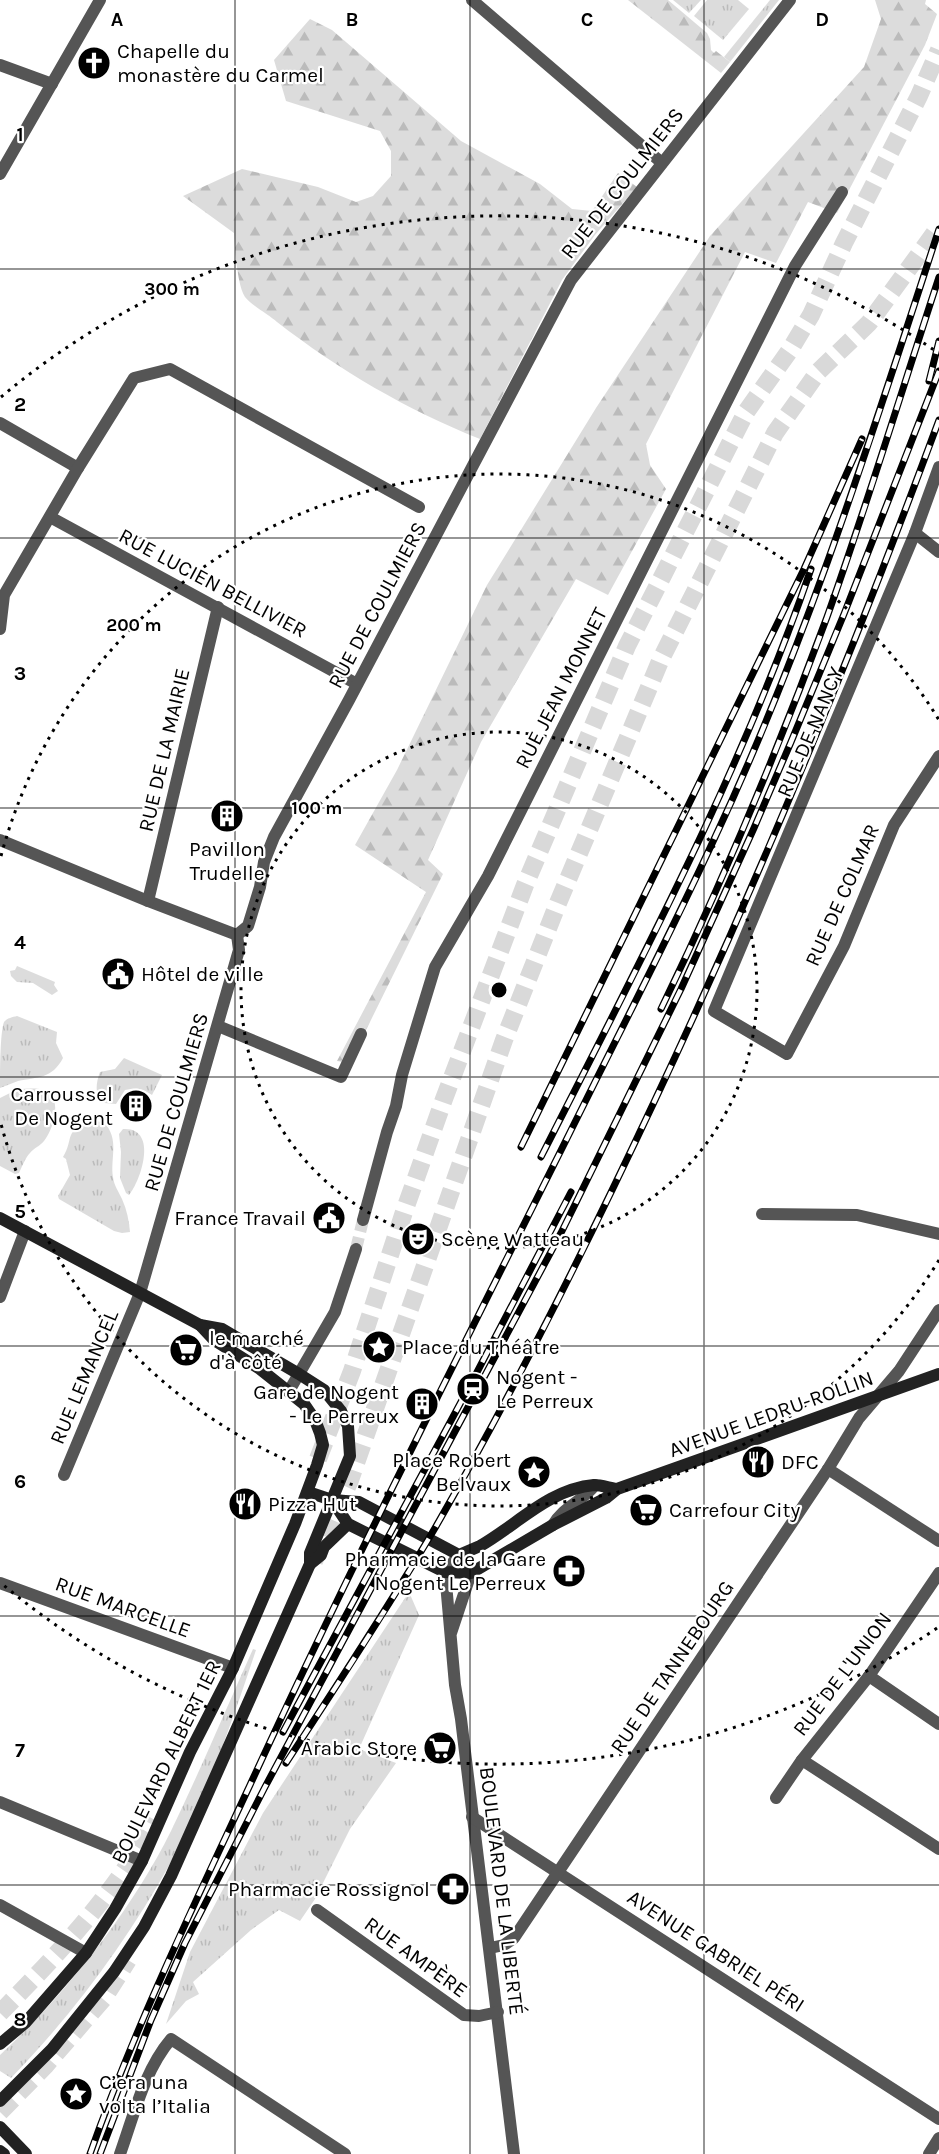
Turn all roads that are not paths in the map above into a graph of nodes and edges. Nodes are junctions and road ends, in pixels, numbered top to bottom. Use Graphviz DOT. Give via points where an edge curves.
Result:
graph roads {
  1 [pos="100,0"];
  2 [pos="472,0"];
  3 [pos="790,0"];
  4 [pos="0,65"];
  5 [pos="52,84"];
  6 [pos="662,163"];
  7 [pos="0,174"];
  8 [pos="842,192"];
  9 [pos="0,423"];
  10 [pos="939,467"];
  11 [pos="78,468"];
  12 [pos="419,507"];
  13 [pos="50,517"];
  14 [pos="915,533"];
  15 [pos="939,552"];
  16 [pos="218,607"];
  17 [pos="0,629"];
  18 [pos="357,684"];
  19 [pos="939,756"];
  20 [pos="0,840"];
  21 [pos="148,901"];
  22 [pos="237,935"];
  23 [pos="218,1026"];
  24 [pos="361,1034"];
  25 [pos="787,1054"];
  26 [pos="762,1214"];
  27 [pos="0,1218"];
  28 [pos="363,1220"];
  29 [pos="25,1231"];
  30 [pos="939,1234"];
  31 [pos="356,1249"];
  32 [pos="140,1293"];
  33 [pos="0,1297"];
  34 [pos="939,1310"];
  35 [pos="200,1325"];
  36 [pos="299,1374"];
  37 [pos="939,1374"];
  38 [pos="289,1391"];
  39 [pos="879,1397"];
  40 [pos="828,1469"];
  41 [pos="64,1475"];
  42 [pos="595,1485"];
  43 [pos="616,1489"];
  44 [pos="308,1492"];
  45 [pos="332,1500"];
  46 [pos="348,1524"];
  47 [pos="553,1525"];
  48 [pos="939,1541"];
  49 [pos="459,1555"];
  50 [pos="310,1564"];
  51 [pos="445,1572"];
  52 [pos="471,1573"];
  53 [pos="939,1573"];
  54 [pos="0,1583"];
  55 [pos="452,1633"];
  56 [pos="233,1668"];
  57 [pos="869,1676"];
  58 [pos="939,1724"];
  59 [pos="802,1761"];
  60 [pos="776,1798"];
  61 [pos="0,1802"];
  62 [pos="472,1817"];
  63 [pos="939,1849"];
  64 [pos="142,1861"];
  65 [pos="559,1872"];
  66 [pos="0,1905"];
  67 [pos="317,1910"];
  68 [pos="490,1948"];
  69 [pos="87,1953"];
  70 [pos="498,2012"];
  71 [pos="0,2044"];
  72 [pos="0,2101"];
  73 [pos="939,2119"];
  74 [pos="0,2127"];
  75 [pos="939,2138"];
  76 [pos="0,2151"];
  77 [pos="4,2154"];
  78 [pos="26,2154"];
  79 [pos="120,2154"];
  80 [pos="345,2154"];
  81 [pos="514,2154"];
  82 [pos="929,2154"];
  1 -- 5 [label="street"];
  2 -- 6 [label="street"];
  3 -- 6 [label="street, RUE DE COULMIERS"];
  4 -- 5 [label="street"];
  5 -- 7 [label="street"];
  6 -- 18 [label="street, RUE DE COULMIERS" via="571,280"];
  8 -- 28 [label="street, RUE JEAN MONNET" via="795,266 488,876 435,967"];
  9 -- 11 [label="street"];
  10 -- 14 [label="street, RUE DE NANCY"];
  11 -- 12 [label="street" via="134,378 170,369"];
  11 -- 13 [label="street"];
  13 -- 16 [label="street, RUE LUCIEN BELLIVIER"];
  13 -- 17 [label="street" via="4,595"];
  14 -- 15 [label="street"];
  14 -- 25 [label="street, RUE DE NANCY" via="714,1011"];
  16 -- 18 [label="street, RUE LUCIEN BELLIVIER"];
  16 -- 21 [label="street, RUE DE LA MAIRIE"];
  18 -- 22 [label="street, RUE DE COULMIERS" via="274,837 248,926"];
  19 -- 25 [label="street, RUE DE COLMAR" via="894,825 844,946"];
  20 -- 21 [label="street"];
  21 -- 22 [label="street"];
  22 -- 23 [label="street, RUE DE COULMIERS" via="239,950"];
  23 -- 24 [label="street" via="341,1077"];
  23 -- 32 [label="street, RUE DE COULMIERS"];
  26 -- 30 [label="street" via="857,1215"];
  27 -- 29 [label="street"];
  29 -- 32 [label="street"];
  29 -- 33 [label="street"];
  31 -- 36 [label="street" via="335,1312"];
  32 -- 35 [label="street"];
  32 -- 41 [label="street, RUE LEMANCEL"];
  34 -- 39 [label="street, RUE DE TANNEBOURG"];
  35 -- 36 [label="street" via="222,1329"];
  35 -- 38 [label="street, BOULEVARD ALBERT 1ER" via="214,1340"];
  36 -- 38 [label="street"];
  36 -- 45 [label="street" via="324,1390 348,1426 350,1456"];
  37 -- 39 [label="street, AVENUE LEDRU-ROLLIN"];
  38 -- 44 [label="street, BOULEVARD ALBERT 1ER" via="315,1420 323,1445"];
  39 -- 40 [label="street, RUE DE TANNEBOURG" via="860,1418"];
  39 -- 43 [label="street, AVENUE LEDRU-ROLLIN"];
  40 -- 48 [label="street"];
  40 -- 65 [label="street, RUE DE TANNEBOURG"];
  42 -- 43 [label="street"];
  42 -- 47 [label="street, AVENUE LEDRU-ROLLIN" via="587,1496 560,1514"];
  42 -- 49 [label="street" via="549,1500 480,1546"];
  43 -- 47 [label="street, AVENUE LEDRU-ROLLIN"];
  44 -- 45 [label="street"];
  44 -- 56 [label="street, BOULEVARD ALBERT 1ER"];
  45 -- 46 [label="street"];
  45 -- 49 [label="street" via="359,1502"];
  45 -- 50 [label="street" via="310,1553"];
  46 -- 50 [label="street"];
  46 -- 51 [label="street"];
  47 -- 52 [label="street, AVENUE LEDRU-ROLLIN"];
  49 -- 51 [label="street"];
  49 -- 52 [label="street"];
  50 -- 72 [label="street" via="171,1876 144,1927 114,1972 52,2049"];
  51 -- 52 [label="street"];
  51 -- 55 [label="street, BOULEVARD DE LA LIBERTÉ"];
  52 -- 55 [label="street, BOULEVARD DE LA LIBERTÉ"];
  53 -- 57 [label="street, RUE DE L'UNION"];
  54 -- 56 [label="street, RUE MARCELLE"];
  55 -- 62 [label="street, BOULEVARD DE LA LIBERTÉ"];
  56 -- 64 [label="street, BOULEVARD ALBERT 1ER" via="190,1752"];
  57 -- 58 [label="street"];
  57 -- 59 [label="street, RUE DE L'UNION"];
  59 -- 60 [label="street, RUE DE L'UNION"];
  59 -- 63 [label="street"];
  61 -- 64 [label="street"];
  62 -- 65 [label="street, AVENUE GABRIEL PÉRI"];
  62 -- 68 [label="street, BOULEVARD DE LA LIBERTÉ"];
  64 -- 69 [label="street, BOULEVARD ALBERT 1ER"];
  65 -- 68 [label="street, RUE DE TANNEBOURG" via="514,1938"];
  65 -- 73 [label="street, AVENUE GABRIEL PÉRI"];
  66 -- 69 [label="street"];
  67 -- 70 [label="street, RUE AMPÈRE" via="464,2016"];
  68 -- 70 [label="street, BOULEVARD DE LA LIBERTÉ"];
  69 -- 71 [label="street, BOULEVARD ALBERT 1ER" via="25,2023"];
  70 -- 81 [label="street, BOULEVARD DE LA LIBERTÉ"];
  74 -- 78 [label="street"];
  75 -- 82 [label="street"];
  76 -- 77 [label="street"];
  79 -- 80 [label="street" via="150,2071 171,2038"];
}
